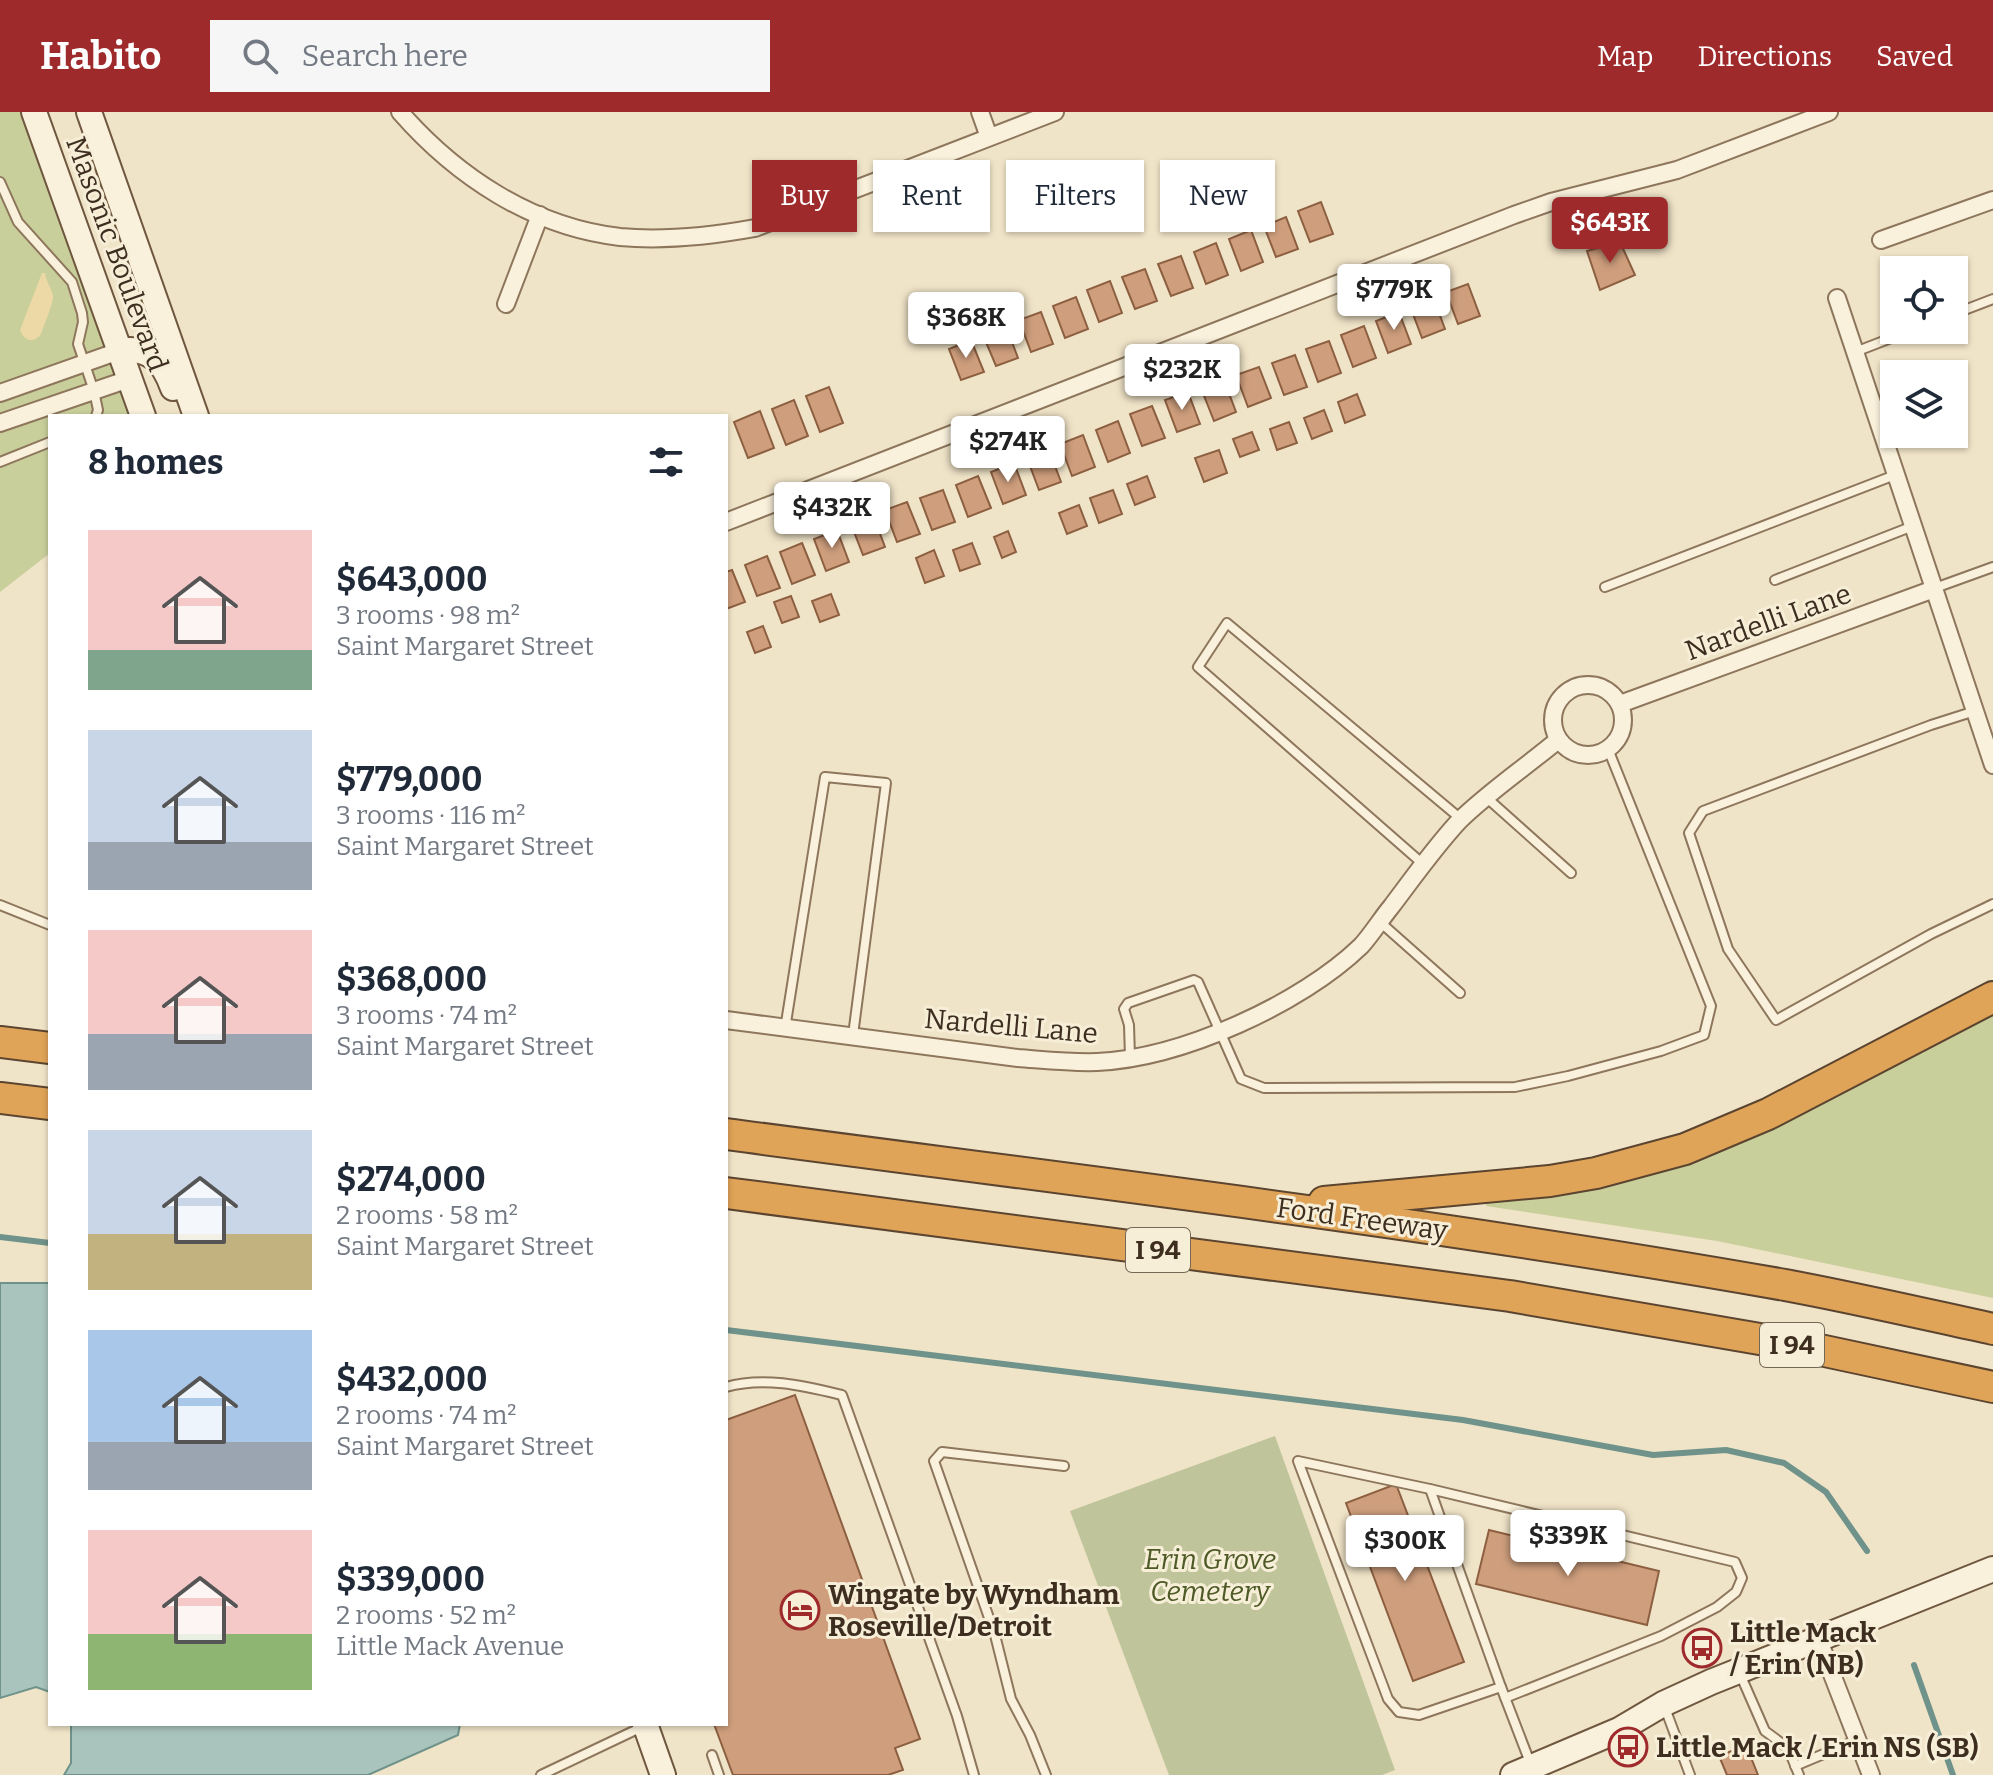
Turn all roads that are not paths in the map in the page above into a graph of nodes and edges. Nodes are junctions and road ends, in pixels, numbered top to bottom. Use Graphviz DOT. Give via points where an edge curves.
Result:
graph roads {
  1 [pos="34,112"];
  2 [pos="89,112"];
  3 [pos="400,112"];
  4 [pos="980,112"];
  5 [pos="1055,112"];
  6 [pos="1829,112"];
  7 [pos="989,137"];
  8 [pos="0,182"];
  9 [pos="1993,200"];
  10 [pos="540,215"];
  11 [pos="1881,240"];
  12 [pos="1837,298"];
  13 [pos="1993,299"];
  14 [pos="506,304"];
  15 [pos="1968,309"];
  16 [pos="1880,342"];
  17 [pos="119,351"];
  18 [pos="1855,352"];
  19 [pos="83,364"];
  20 [pos="129,379"];
  21 [pos="94,391"];
  22 [pos="0,393"];
  23 [pos="97,414"];
  24 [pos="142,414"];
  25 [pos="183,414"];
  26 [pos="195,414"];
  27 [pos="0,423"];
  28 [pos="48,443"];
  29 [pos="0,462"];
  30 [pos="1896,474"];
  31 [pos="728,521"];
  32 [pos="1913,526"];
  33 [pos="1993,567"];
  34 [pos="1775,580"];
  35 [pos="1605,587"];
  36 [pos="1934,589"];
  37 [pos="1620,704"];
  38 [pos="1975,711"];
  39 [pos="1558,740"];
  40 [pos="1608,749"];
  41 [pos="1993,765"];
  42 [pos="1487,798"];
  43 [pos="1461,819"];
  44 [pos="1423,864"];
  45 [pos="1571,873"];
  46 [pos="1993,904"];
  47 [pos="0,905"];
  48 [pos="1380,922"];
  49 [pos="48,924"];
  50 [pos="1460,993"];
  51 [pos="1993,997"];
  52 [pos="728,1020"];
  53 [pos="785,1029"];
  54 [pos="1220,1031"];
  55 [pos="853,1035"];
  56 [pos="0,1042"];
  57 [pos="48,1048"];
  58 [pos="1130,1057"];
  59 [pos="0,1098"];
  60 [pos="48,1104"];
  61 [pos="728,1134"];
  62 [pos="728,1193"];
  63 [pos="1272,1206"];
  64 [pos="1993,1329"];
  65 [pos="728,1386"];
  66 [pos="1993,1387"];
  67 [pos="1064,1466"];
  68 [pos="1430,1489"];
  69 [pos="1993,1569"];
  70 [pos="1818,1638"];
  71 [pos="1738,1670"];
  72 [pos="1501,1687"];
  73 [pos="1505,1698"];
  74 [pos="1663,1704"];
  75 [pos="643,1726"];
  76 [pos="645,1726"];
  77 [pos="1857,1740"];
  78 [pos="712,1755"];
  79 [pos="1797,1770"];
  80 [pos="1526,1772"];
  81 [pos="541,1775"];
  82 [pos="663,1775"];
  83 [pos="719,1775"];
  84 [pos="974,1775"];
  85 [pos="1046,1775"];
  86 [pos="1690,1775"];
  87 [pos="1871,1775"];
  1 -- 17 [label="main road, Masonic Boulevard"];
  2 -- 26 [label="main road, Masonic Boulevard"];
  3 -- 10 [label="street" via="461,171"];
  4 -- 7 [label="street"];
  5 -- 7 [label="street"];
  6 -- 31 [label="street" via="1677,170 1514,215"];
  7 -- 10 [label="street" via="745,230 619,236"];
  8 -- 19 [label="lane" via="18,222 72,282 82,313 78,344"];
  9 -- 11 [label="street"];
  10 -- 14 [label="street"];
  12 -- 18 [label="street"];
  13 -- 15 [label="lane"];
  16 -- 18 [label="lane"];
  17 -- 19 [label="street"];
  17 -- 20 [label="main road, Masonic Boulevard"];
  17 -- 25 [label="main road" via="135,349 166,368"];
  18 -- 30 [label="street"];
  19 -- 21 [label="lane"];
  19 -- 22 [label="street"];
  20 -- 21 [label="street"];
  20 -- 24 [label="main road, Masonic Boulevard"];
  21 -- 23 [label="lane"];
  21 -- 27 [label="street"];
  28 -- 29 [label="lane"];
  30 -- 32 [label="street"];
  30 -- 35 [label="lane"];
  32 -- 34 [label="lane"];
  32 -- 36 [label="street"];
  33 -- 36 [label="lane"];
  36 -- 37 [label="street, Nardelli Lane"];
  36 -- 38 [label="street"];
  37 -- 39 [label="street" via="1598,685 1570,689 1553,712"];
  37 -- 40 [label="street" via="1622,730"];
  38 -- 41 [label="street"];
  38 -- 46 [label="lane" via="1703,811 1689,833 1728,949 1776,1020"];
  39 -- 40 [label="street" via="1582,755"];
  39 -- 42 [label="street, Nardelli Lane"];
  40 -- 54 [label="lane" via="1711,1006 1704,1035 1661,1051 1515,1087 1264,1088 1241,1079"];
  42 -- 43 [label="street, Nardelli Lane"];
  42 -- 45 [label="lane"];
  43 -- 44 [label="street, Nardelli Lane"];
  43 -- 44 [label="lane" via="1227,623 1198,667"];
  44 -- 48 [label="street, Nardelli Lane"];
  47 -- 49 [label="lane"];
  48 -- 50 [label="lane"];
  48 -- 54 [label="street, Nardelli Lane" via="1362,945 1310,986"];
  51 -- 63 [label="highway" via="1768,1114 1638,1163 1521,1185"];
  52 -- 53 [label="street, Nardelli Lane"];
  53 -- 55 [label="street, Nardelli Lane"];
  53 -- 55 [label="lane" via="825,777 886,783"];
  54 -- 58 [label="street, Nardelli Lane"];
  54 -- 58 [label="lane" via="1194,980 1128,1003 1124,1009"];
  55 -- 58 [label="street, Nardelli Lane" via="1018,1058 1100,1062"];
  56 -- 57 [label="highway"];
  59 -- 60 [label="highway"];
  61 -- 63 [label="highway, Ford Freeway / I 94"];
  62 -- 66 [label="highway, Ford Freeway / I 94" via="1510,1296 1806,1347"];
  63 -- 64 [label="highway, Ford Freeway / I 94" via="1757,1280"];
  65 -- 84 [label="lane" via="747,1381 842,1395"];
  67 -- 85 [label="lane" via="942,1452 934,1461 995,1635 1011,1699"];
  68 -- 72 [label="lane"];
  68 -- 72 [label="lane" via="1298,1461 1388,1699 1399,1712 1419,1715"];
  68 -- 73 [label="lane" via="1735,1562 1742,1578 1736,1592 1717,1607 1661,1636"];
  69 -- 70 [label="main road"];
  70 -- 71 [label="main road"];
  70 -- 77 [label="street"];
  71 -- 74 [label="main road"];
  71 -- 79 [label="lane" via="1765,1731 1788,1748"];
  72 -- 73 [label="lane"];
  73 -- 80 [label="lane"];
  74 -- 80 [label="main road"];
  74 -- 86 [label="lane"];
  75 -- 81 [label="lane"];
  76 -- 82 [label="main road"];
  77 -- 79 [label="lane"];
  77 -- 87 [label="street"];
  78 -- 83 [label="lane"];
}
